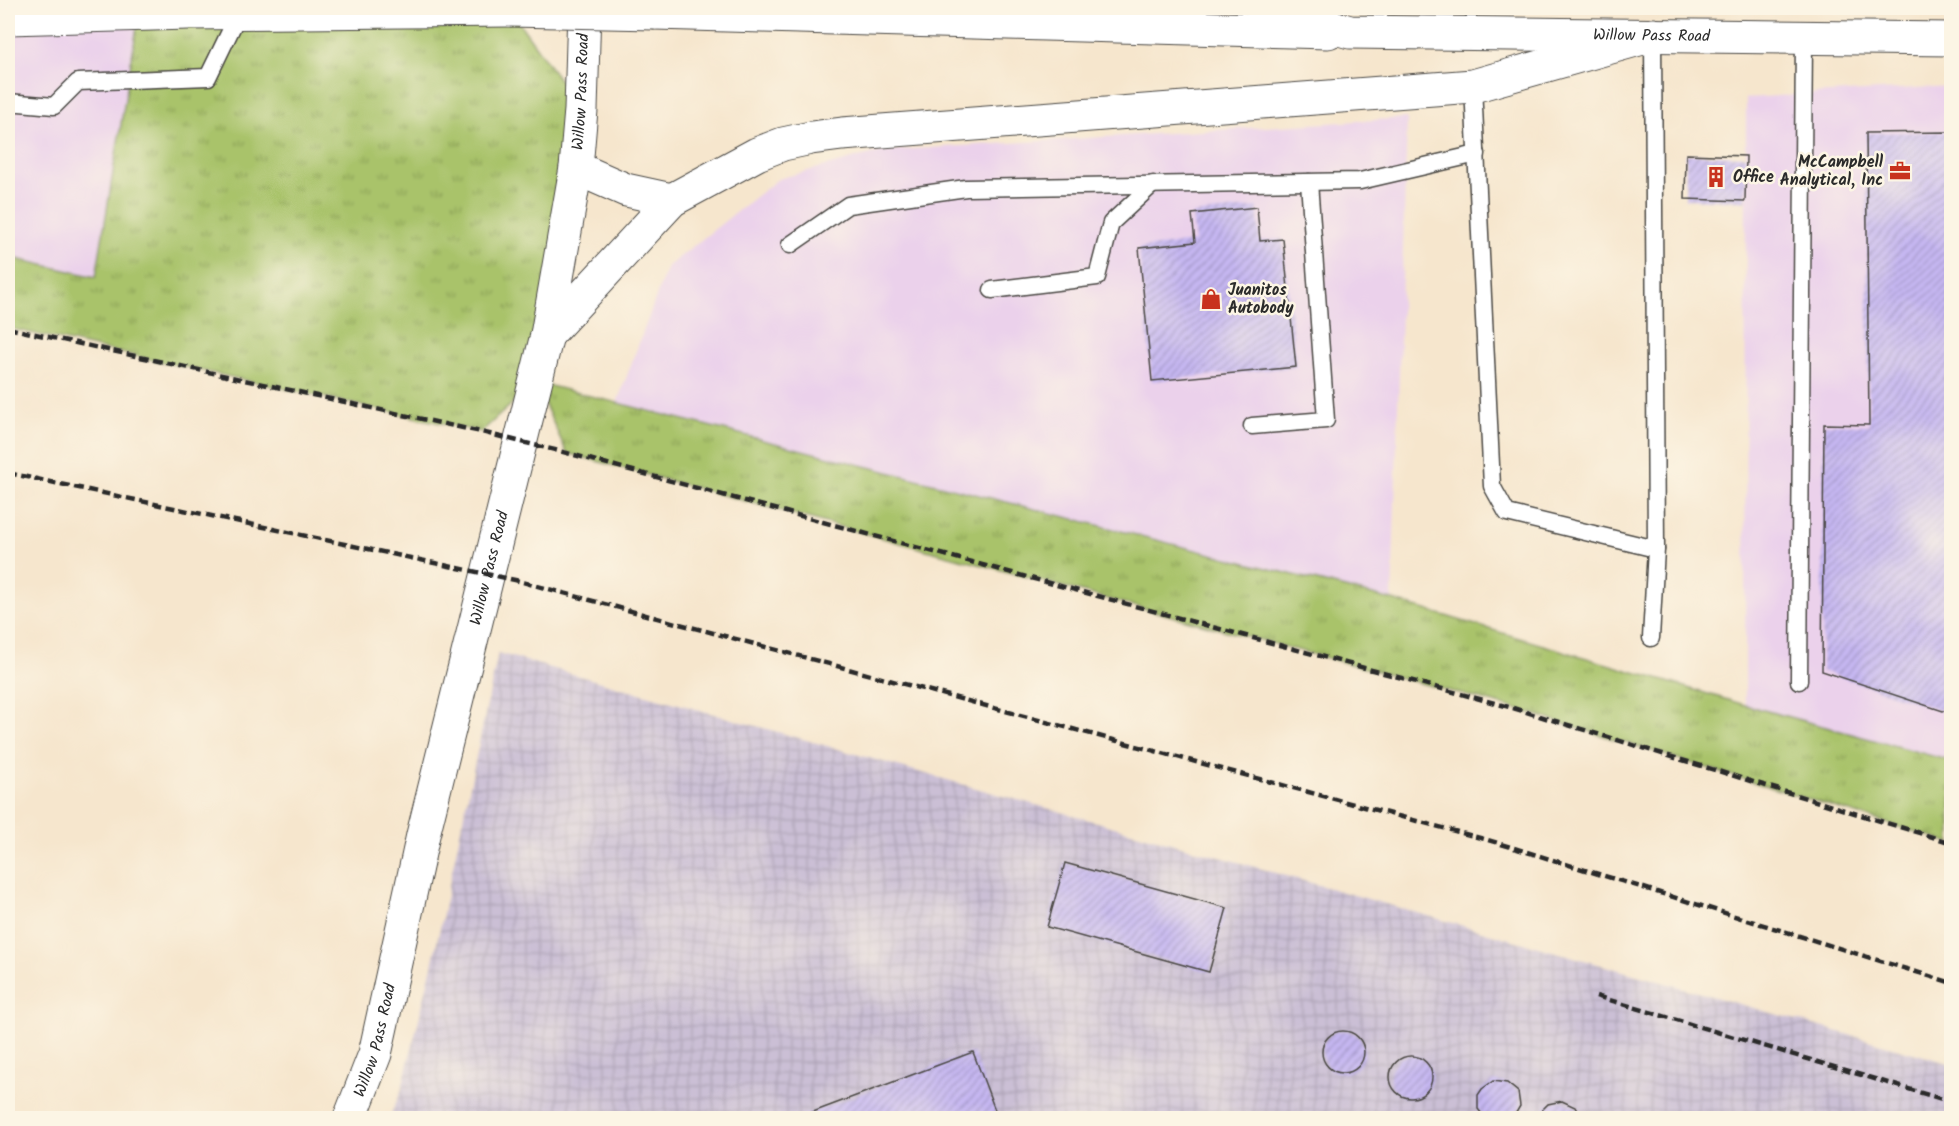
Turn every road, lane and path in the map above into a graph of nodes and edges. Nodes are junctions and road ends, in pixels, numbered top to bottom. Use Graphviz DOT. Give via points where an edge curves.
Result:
graph roads {
  1 [pos="29,8"];
  2 [pos="584,8"];
  3 [pos="1266,8"];
  4 [pos="8,11"];
  5 [pos="239,13"];
  6 [pos="8,18"];
  7 [pos="1350,32"];
  8 [pos="1653,35"];
  9 [pos="1804,38"];
  10 [pos="1952,39"];
  11 [pos="1473,86"];
  12 [pos="8,102"];
  13 [pos="1477,154"];
  14 [pos="576,168"];
  15 [pos="1309,182"];
  16 [pos="1153,184"];
  17 [pos="672,200"];
  18 [pos="790,245"];
  19 [pos="992,290"];
  20 [pos="547,335"];
  21 [pos="1252,426"];
  22 [pos="1656,549"];
  23 [pos="1651,638"];
  24 [pos="1799,681"];
  25 [pos="350,1119"];
  1 -- 4 [label="main road"];
  2 -- 14 [label="main road, Willow Pass Road" via="582,110"];
  3 -- 7 [label="main road"];
  5 -- 6 [label="main road"];
  5 -- 7 [label="main road, bridge" via="510,10"];
  5 -- 12 [label="lane" via="208,77 78,82 54,105"];
  7 -- 8 [label="main road, Willow Pass Road"];
  8 -- 9 [label="main road, Willow Pass Road"];
  8 -- 11 [label="main road"];
  8 -- 22 [label="lane"];
  9 -- 10 [label="main road, Willow Pass Road"];
  9 -- 24 [label="lane"];
  11 -- 13 [label="lane"];
  11 -- 17 [label="main road" via="811,138 757,154"];
  13 -- 15 [label="lane" via="1360,181"];
  13 -- 22 [label="lane" via="1492,486 1507,513"];
  14 -- 17 [label="main road" via="626,190"];
  14 -- 20 [label="main road, Willow Pass Road"];
  15 -- 16 [label="lane"];
  15 -- 21 [label="lane" via="1326,420"];
  16 -- 18 [label="lane" via="966,188 848,205"];
  16 -- 19 [label="lane" via="1112,223 1097,278"];
  17 -- 20 [label="main road"];
  20 -- 25 [label="main road, Willow Pass Road" via="423,835 375,1054"];
  22 -- 23 [label="lane"];
}
